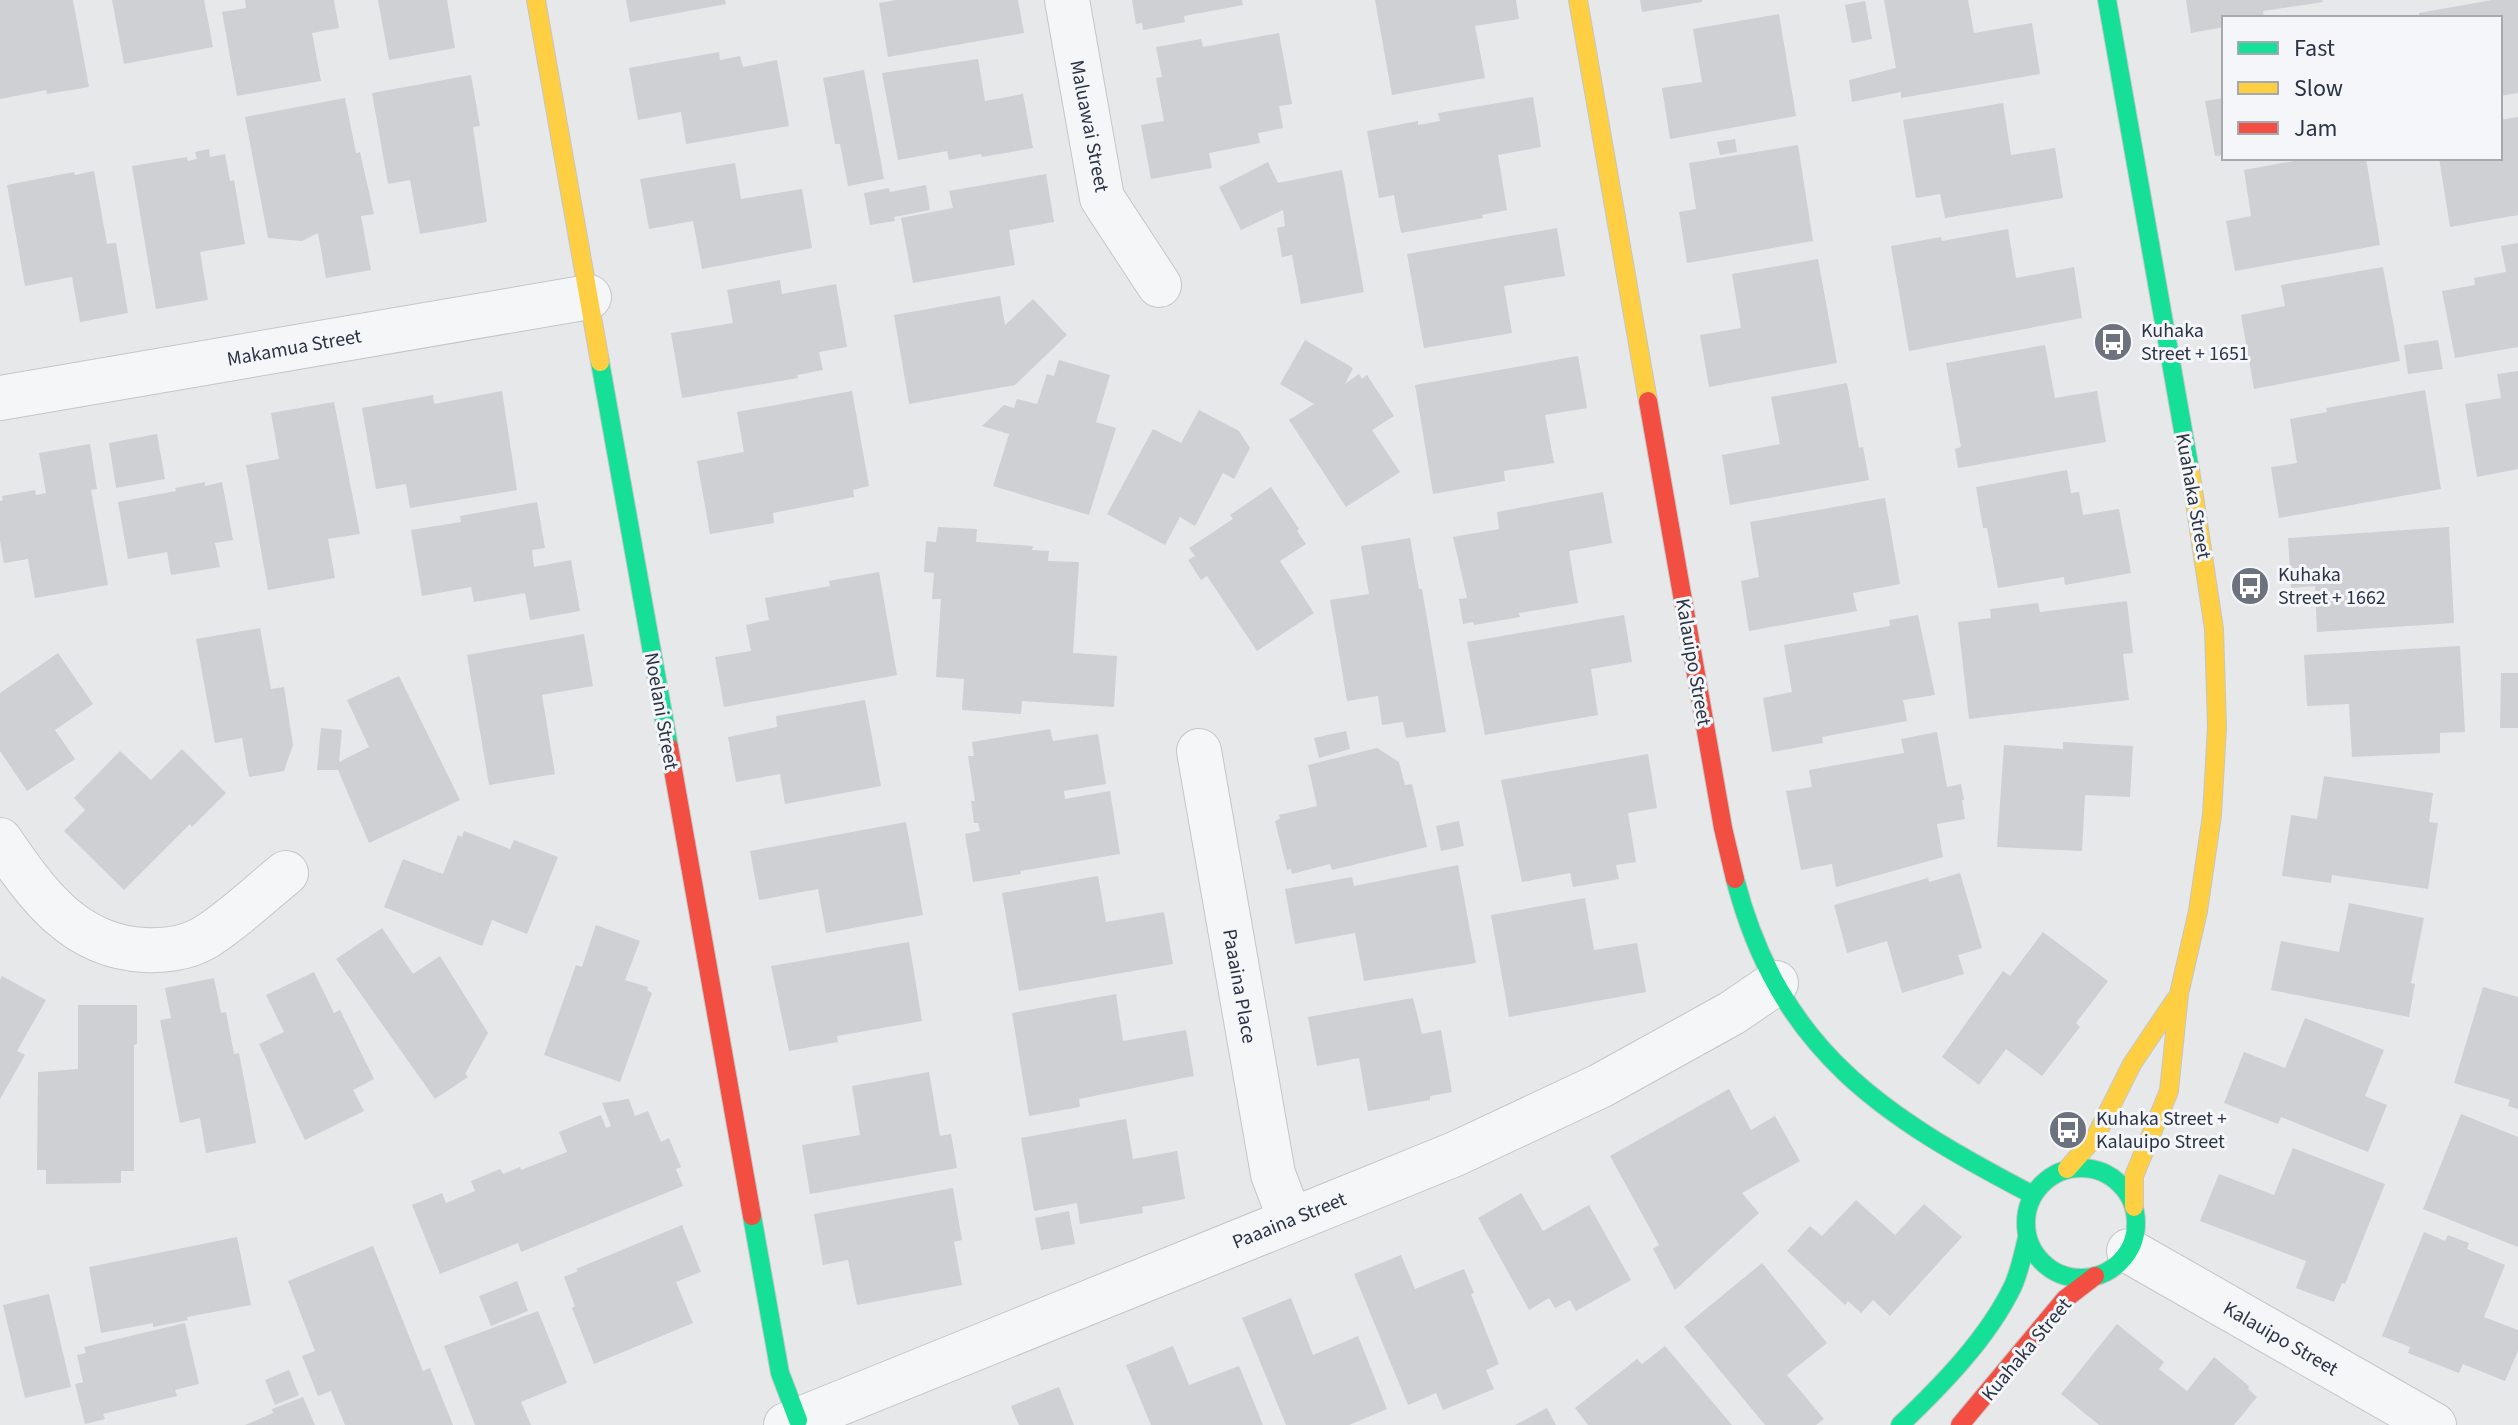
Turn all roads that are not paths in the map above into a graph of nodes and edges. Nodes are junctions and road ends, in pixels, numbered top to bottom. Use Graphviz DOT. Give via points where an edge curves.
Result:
graph roads {
  1 [pos="536,0"];
  2 [pos="1067,0"];
  3 [pos="1578,0"];
  4 [pos="2107,0"];
  5 [pos="1159,285"];
  6 [pos="589,297"];
  7 [pos="0,398"];
  8 [pos="1199,751"];
  9 [pos="0,840"];
  10 [pos="286,873"];
  11 [pos="1776,983"];
  12 [pos="2179,994"];
  13 [pos="2067,1169"];
  14 [pos="2033,1195"];
  15 [pos="2134,1207"];
  16 [pos="1290,1219"];
  17 [pos="2027,1238"];
  18 [pos="2112,1264"];
  19 [pos="792,1423"];
  20 [pos="1900,1425"];
  21 [pos="1960,1425"];
  22 [pos="2434,1425"];
  1 -- 6 [label="street, Noelani Street"];
  2 -- 5 [label="street, Maluawai Street" via="1102,198"];
  3 -- 11 [label="street, Kalauipo Street" via="1723,828 1739,895"];
  4 -- 12 [label="street, Kuahaka Street" via="2214,629 2217,727 2212,815"];
  6 -- 7 [label="street, Makamua Street"];
  6 -- 19 [label="street, Noelani Street"];
  8 -- 16 [label="street, Paaaina Place" via="1273,1174"];
  9 -- 10 [label="street" via="69,922 95,940 123,949 163,951 203,939"];
  11 -- 14 [label="street, Kalauipo Street" via="1798,1020 1869,1097"];
  11 -- 16 [label="street, Paaaina Street" via="1600,1086 1455,1154"];
  12 -- 13 [label="street, Kuahaka Street" via="2128,1073 2111,1114 2086,1152"];
  12 -- 15 [label="street, Kuahaka Street" via="2169,1091 2134,1176"];
  13 -- 14 [label="street" via="2047,1179"];
  13 -- 15 [label="street" via="2108,1174 2125,1189"];
  14 -- 17 [label="street" via="2025,1216"];
  15 -- 18 [label="street" via="2136,1230"];
  16 -- 19 [label="street, Paaaina Street"];
  17 -- 18 [label="street" via="2053,1271 2073,1278"];
  17 -- 20 [label="street" via="2020,1270 2002,1304 1953,1369"];
  18 -- 21 [label="street, Kuahaka Street" via="2065,1299"];
  18 -- 22 [label="street, Kalauipo Street"];
}
